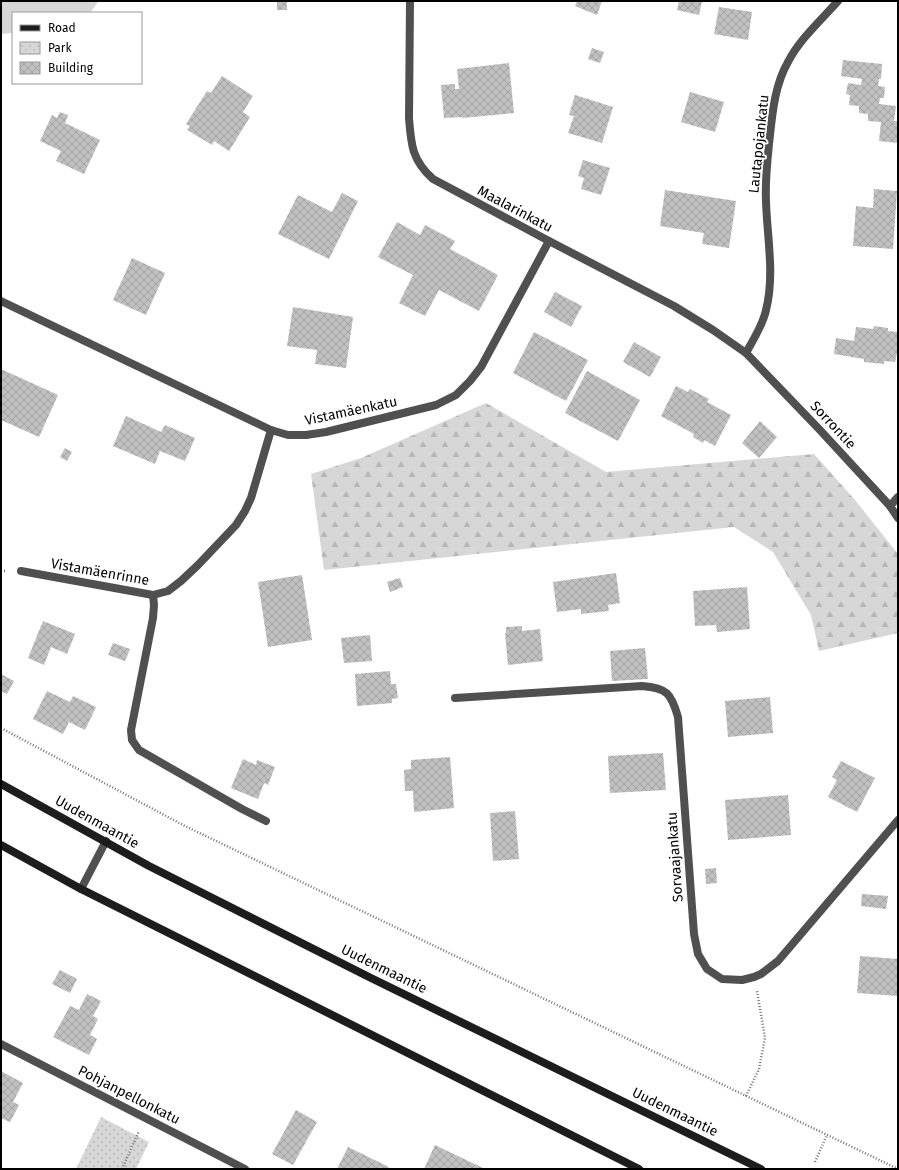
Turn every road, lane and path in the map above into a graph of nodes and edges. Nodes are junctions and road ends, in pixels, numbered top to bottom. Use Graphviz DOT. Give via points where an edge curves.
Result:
graph roads {
  1 [pos="410,1"];
  2 [pos="838,1"];
  3 [pos="549,241"];
  4 [pos="1,301"];
  5 [pos="746,353"];
  6 [pos="271,430"];
  7 [pos="898,497"];
  8 [pos="890,506"];
  9 [pos="898,518"];
  10 [pos="21,571"];
  11 [pos="153,596"];
  12 [pos="455,698"];
  13 [pos="1,728"];
  14 [pos="1,784"];
  15 [pos="898,820"];
  16 [pos="266,821"];
  17 [pos="106,842"];
  18 [pos="1,845"];
  19 [pos="80,889"];
  20 [pos="754,977"];
  21 [pos="1,1044"];
  22 [pos="746,1096"];
  23 [pos="145,1118"];
  24 [pos="827,1135"];
  25 [pos="815,1162"];
  26 [pos="122,1169"];
  27 [pos="245,1169"];
  28 [pos="639,1169"];
  29 [pos="761,1169"];
  30 [pos="898,1169"];
  1 -- 3 [label="street, Maalarinkatu" via="409,118 413,150 419,165 433,179"];
  2 -- 5 [label="street, Lautapojankatu" via="795,50 787,62 776,92 766,177 770,290 760,327"];
  3 -- 5 [label="street, Maalarinkatu" via="674,306"];
  3 -- 6 [label="street, Vistamäenkatu" via="481,367 456,395 436,405 326,432 288,435"];
  4 -- 6 [label="street, Vistamäenkatu"];
  5 -- 8 [label="street, Sorrontie"];
  6 -- 11 [label="street, Vistamäenrinne" via="251,498 236,525 181,581 168,591"];
  7 -- 8 [label="street"];
  8 -- 9 [label="street, Sorrontie"];
  10 -- 11 [label="street, Vistamäenrinne"];
  11 -- 16 [label="street" via="153,618 131,730 132,740 139,750"];
  12 -- 20 [label="street, Sorvaajankatu" via="642,686 658,688 669,695 678,717 694,934 698,954 707,969 722,979 742,980"];
  13 -- 22 [label="path" via="183,825"];
  14 -- 17 [label="main road, Uudenmaantie"];
  15 -- 20 [label="street, Sorvaajankatu" via="778,961"];
  17 -- 19 [label="street"];
  17 -- 29 [label="main road, Uudenmaantie" via="371,978"];
  18 -- 19 [label="main road"];
  19 -- 28 [label="main road"];
  20 -- 22 [label="path" via="765,1038 759,1069"];
  21 -- 23 [label="street, Pohjanpellonkatu"];
  22 -- 24 [label="path"];
  23 -- 26 [label="path"];
  23 -- 27 [label="street, Pohjanpellonkatu"];
  24 -- 25 [label="path"];
  24 -- 30 [label="path"];
}
